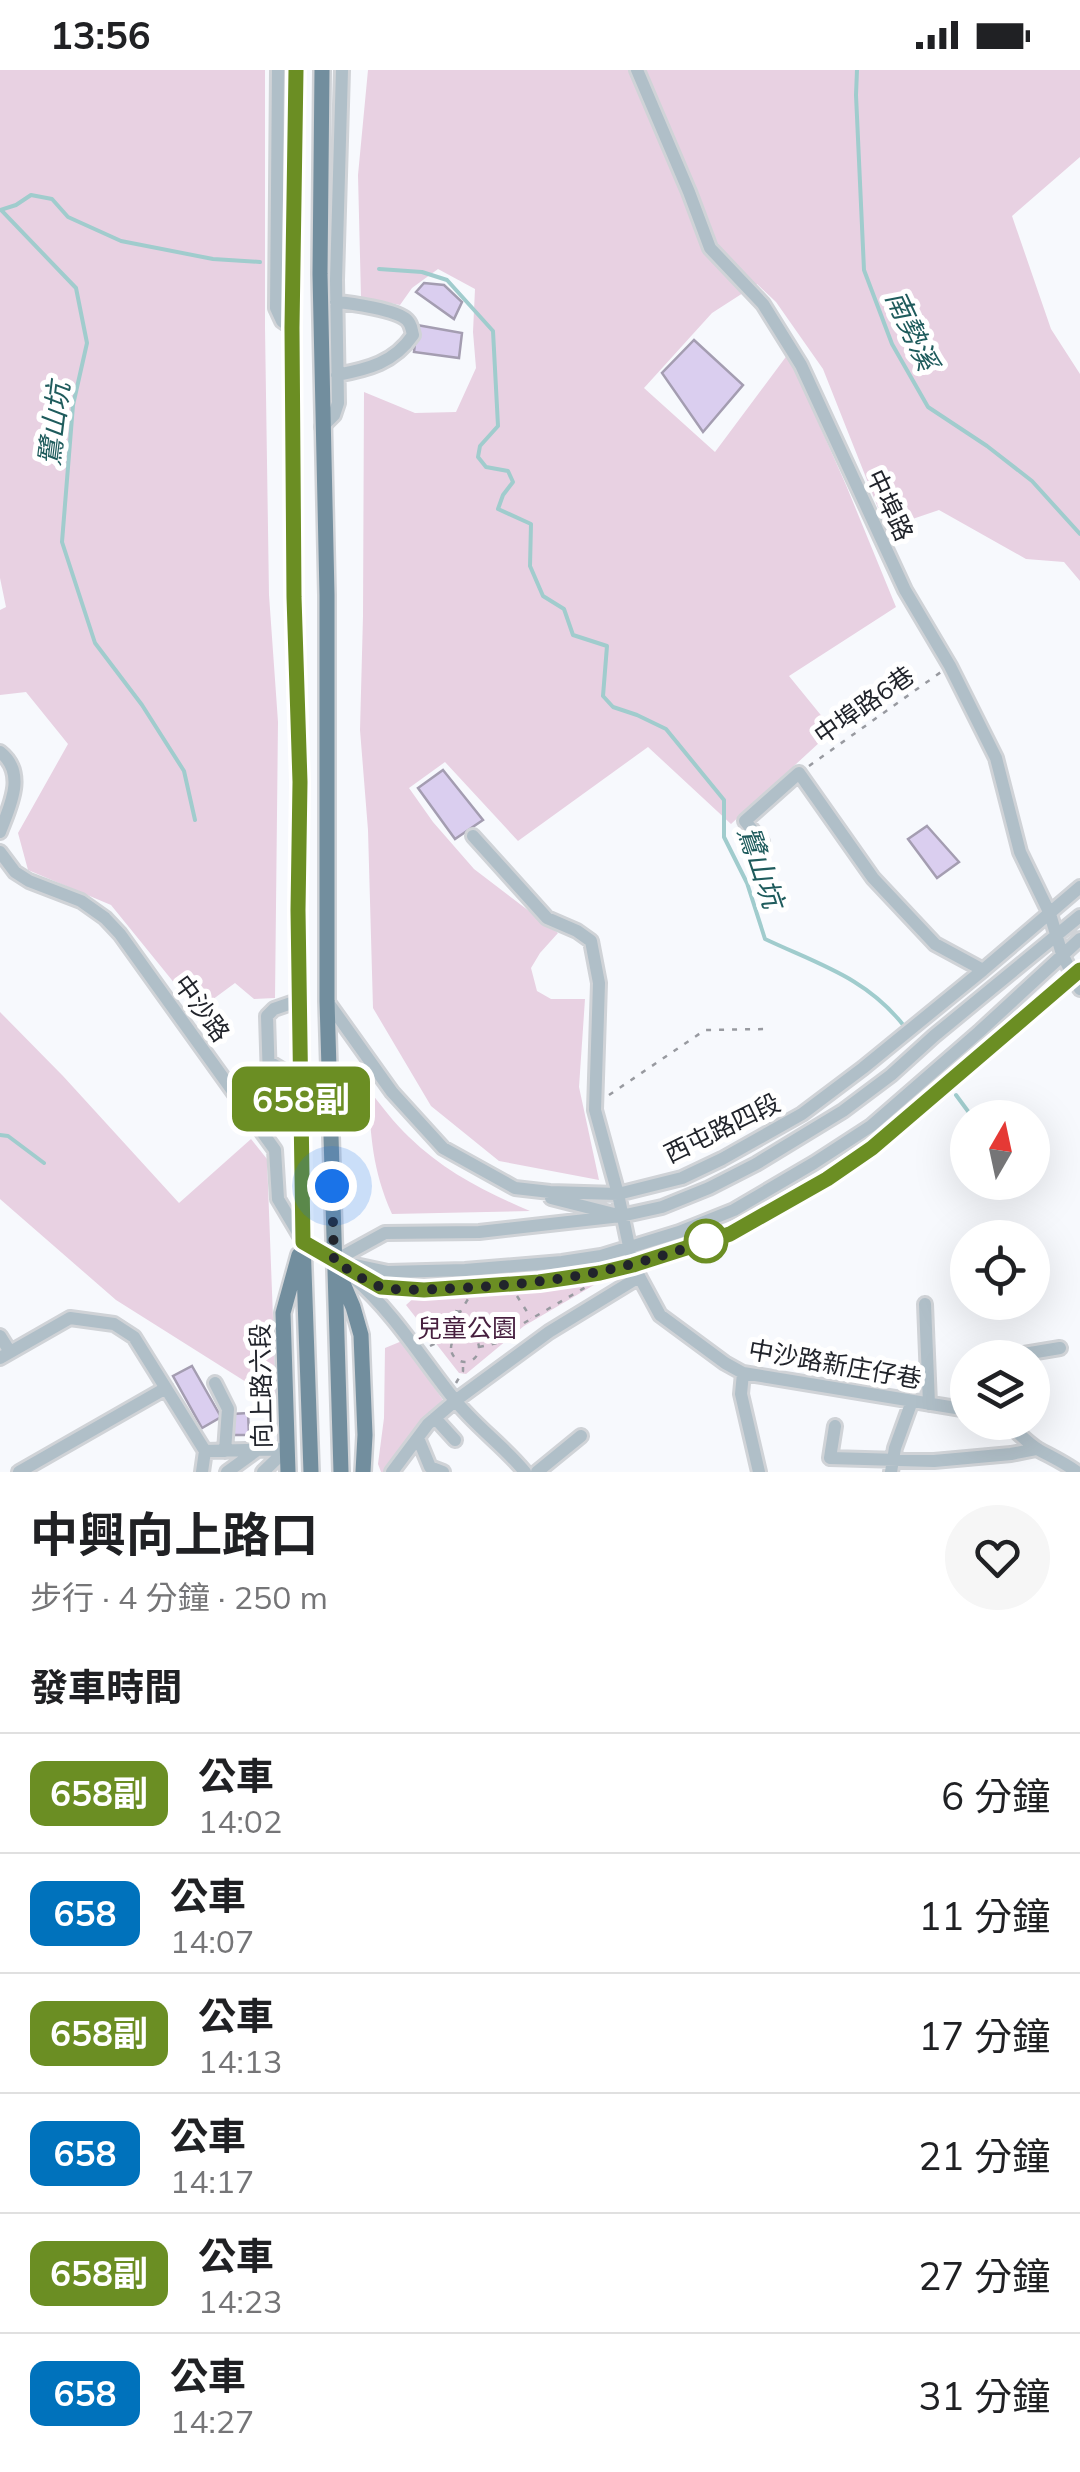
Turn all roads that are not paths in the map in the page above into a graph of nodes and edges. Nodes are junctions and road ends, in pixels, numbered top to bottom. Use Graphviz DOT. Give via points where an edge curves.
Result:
graph roads {
  1 [pos="278,70"];
  2 [pos="296,70"];
  3 [pos="322,70"];
  4 [pos="342,70"];
  5 [pos="636,70"];
  6 [pos="336,302"];
  7 [pos="292,328"];
  8 [pos="337,375"];
  9 [pos="322,426"];
  10 [pos="0,752"];
  11 [pos="0,832"];
  12 [pos="473,836"];
  13 [pos="762,842"];
  14 [pos="0,852"];
  15 [pos="1080,887"];
  16 [pos="1050,914"];
  17 [pos="1080,916"];
  18 [pos="1057,935"];
  19 [pos="1080,939"];
  20 [pos="1062,954"];
  21 [pos="983,970"];
  22 [pos="1078,979"];
  23 [pos="300,1000"];
  24 [pos="327,1001"];
  25 [pos="268,1062"];
  26 [pos="301,1089"];
  27 [pos="264,1132"];
  28 [pos="515,1188"];
  29 [pos="618,1194"];
  30 [pos="621,1216"];
  31 [pos="303,1242"];
  32 [pos="628,1248"];
  33 [pos="334,1261"];
  34 [pos="636,1271"];
  35 [pos="925,1304"];
  36 [pos="0,1336"];
  37 [pos="1060,1348"];
  38 [pos="1050,1350"];
  39 [pos="5,1355"];
  40 [pos="743,1374"];
  41 [pos="214,1383"];
  42 [pos="166,1388"];
  43 [pos="453,1398"];
  44 [pos="912,1402"];
  45 [pos="930,1404"];
  46 [pos="950,1407"];
  47 [pos="435,1418"];
  48 [pos="835,1426"];
  49 [pos="582,1436"];
  50 [pos="418,1438"];
  51 [pos="455,1440"];
  52 [pos="1030,1440"];
  53 [pos="1036,1448"];
  54 [pos="286,1449"];
  55 [pos="205,1451"];
  56 [pos="225,1451"];
  57 [pos="256,1451"];
  58 [pos="892,1466"];
  59 [pos="18,1472"];
  60 [pos="202,1472"];
  61 [pos="227,1472"];
  62 [pos="263,1472"];
  63 [pos="288,1472"];
  64 [pos="312,1472"];
  65 [pos="342,1472"];
  66 [pos="363,1472"];
  67 [pos="392,1472"];
  68 [pos="442,1472"];
  69 [pos="525,1472"];
  70 [pos="537,1472"];
  71 [pos="760,1472"];
  72 [pos="1077,1472"];
  1 -- 7 [label="street" via="274,281 276,308"];
  2 -- 7 [label="main road, 向上路六段"];
  3 -- 9 [label="main road"];
  4 -- 6 [label="street"];
  5 -- 16 [label="street, 中埠路" via="710,248 762,304 802,365 879,536 996,758 1020,852"];
  6 -- 8 [label="street"];
  6 -- 8 [label="street" via="404,317 413,335 391,360"];
  7 -- 23 [label="main road, 向上路六段"];
  8 -- 9 [label="street" via="338,402"];
  9 -- 24 [label="main road"];
  10 -- 11 [label="street" via="14,775 15,794"];
  12 -- 29 [label="street, 中沙路新庄仔巷" via="546,918 591,941 599,982 595,1104"];
  13 -- 21 [label="street" via="744,821 799,773 873,878 935,944"];
  14 -- 27 [label="street, 中沙路" via="15,872 105,918"];
  15 -- 16 [label="street, 西屯路四段"];
  16 -- 18 [label="street, 中埠路"];
  16 -- 21 [label="street, 西屯路四段"];
  17 -- 18 [label="street, 西屯路四段"];
  18 -- 20 [label="street, 中埠路"];
  18 -- 30 [label="street, 西屯路四段" via="844,1111 708,1188"];
  19 -- 20 [label="street"];
  20 -- 22 [label="street, 中埠路"];
  20 -- 32 [label="street" via="870,1126 734,1210"];
  21 -- 29 [label="street, 西屯路四段" via="802,1114 682,1178"];
  22 -- 34 [label="street" via="827,1179 730,1234"];
  23 -- 25 [label="street" via="267,1016"];
  23 -- 26 [label="main road, 向上路六段"];
  24 -- 28 [label="street, 西屯路四段" via="442,1148"];
  24 -- 33 [label="main road"];
  25 -- 26 [label="street"];
  25 -- 27 [label="street"];
  26 -- 31 [label="main road, 向上路六段"];
  27 -- 31 [label="street, 中沙路" via="275,1150 278,1200"];
  28 -- 29 [label="street, 西屯路四段"];
  28 -- 30 [label="street"];
  29 -- 30 [label="street, 中沙路新庄仔巷"];
  30 -- 32 [label="street, 中沙路新庄仔巷"];
  30 -- 33 [label="street, 西屯路四段" via="479,1232 385,1233"];
  31 -- 33 [label="street"];
  31 -- 54 [label="main road, 向上路六段" via="283,1314"];
  31 -- 64 [label="main road, 向上路六段"];
  32 -- 33 [label="street" via="562,1262 465,1270 388,1272"];
  32 -- 34 [label="street, 中沙路新庄仔巷"];
  33 -- 34 [label="street" via="381,1287 424,1290"];
  33 -- 43 [label="street" via="376,1298"];
  33 -- 65 [label="main road"];
  33 -- 66 [label="main road" via="361,1335"];
  34 -- 40 [label="street, 中沙路新庄仔巷" via="660,1315"];
  34 -- 43 [label="street"];
  35 -- 45 [label="street"];
  36 -- 39 [label="street"];
  37 -- 38 [label="street"];
  39 -- 42 [label="street" via="70,1318 114,1324 134,1337"];
  40 -- 44 [label="street, 中沙路新庄仔巷"];
  40 -- 71 [label="street"];
  41 -- 56 [label="street" via="228,1409"];
  42 -- 55 [label="street"];
  42 -- 59 [label="street"];
  43 -- 47 [label="street"];
  43 -- 69 [label="street"];
  44 -- 45 [label="street, 中沙路新庄仔巷"];
  44 -- 58 [label="street"];
  45 -- 46 [label="street, 中沙路新庄仔巷"];
  47 -- 50 [label="street"];
  47 -- 51 [label="street"];
  48 -- 58 [label="street" via="830,1458"];
  49 -- 70 [label="street"];
  50 -- 67 [label="street"];
  50 -- 68 [label="street" via="430,1467"];
  52 -- 53 [label="street"];
  53 -- 58 [label="street"];
  53 -- 72 [label="street"];
  54 -- 57 [label="street"];
  54 -- 62 [label="street"];
  54 -- 63 [label="main road, 向上路六段"];
  55 -- 56 [label="street"];
  55 -- 60 [label="street"];
  56 -- 57 [label="street"];
  57 -- 61 [label="street"];
}
